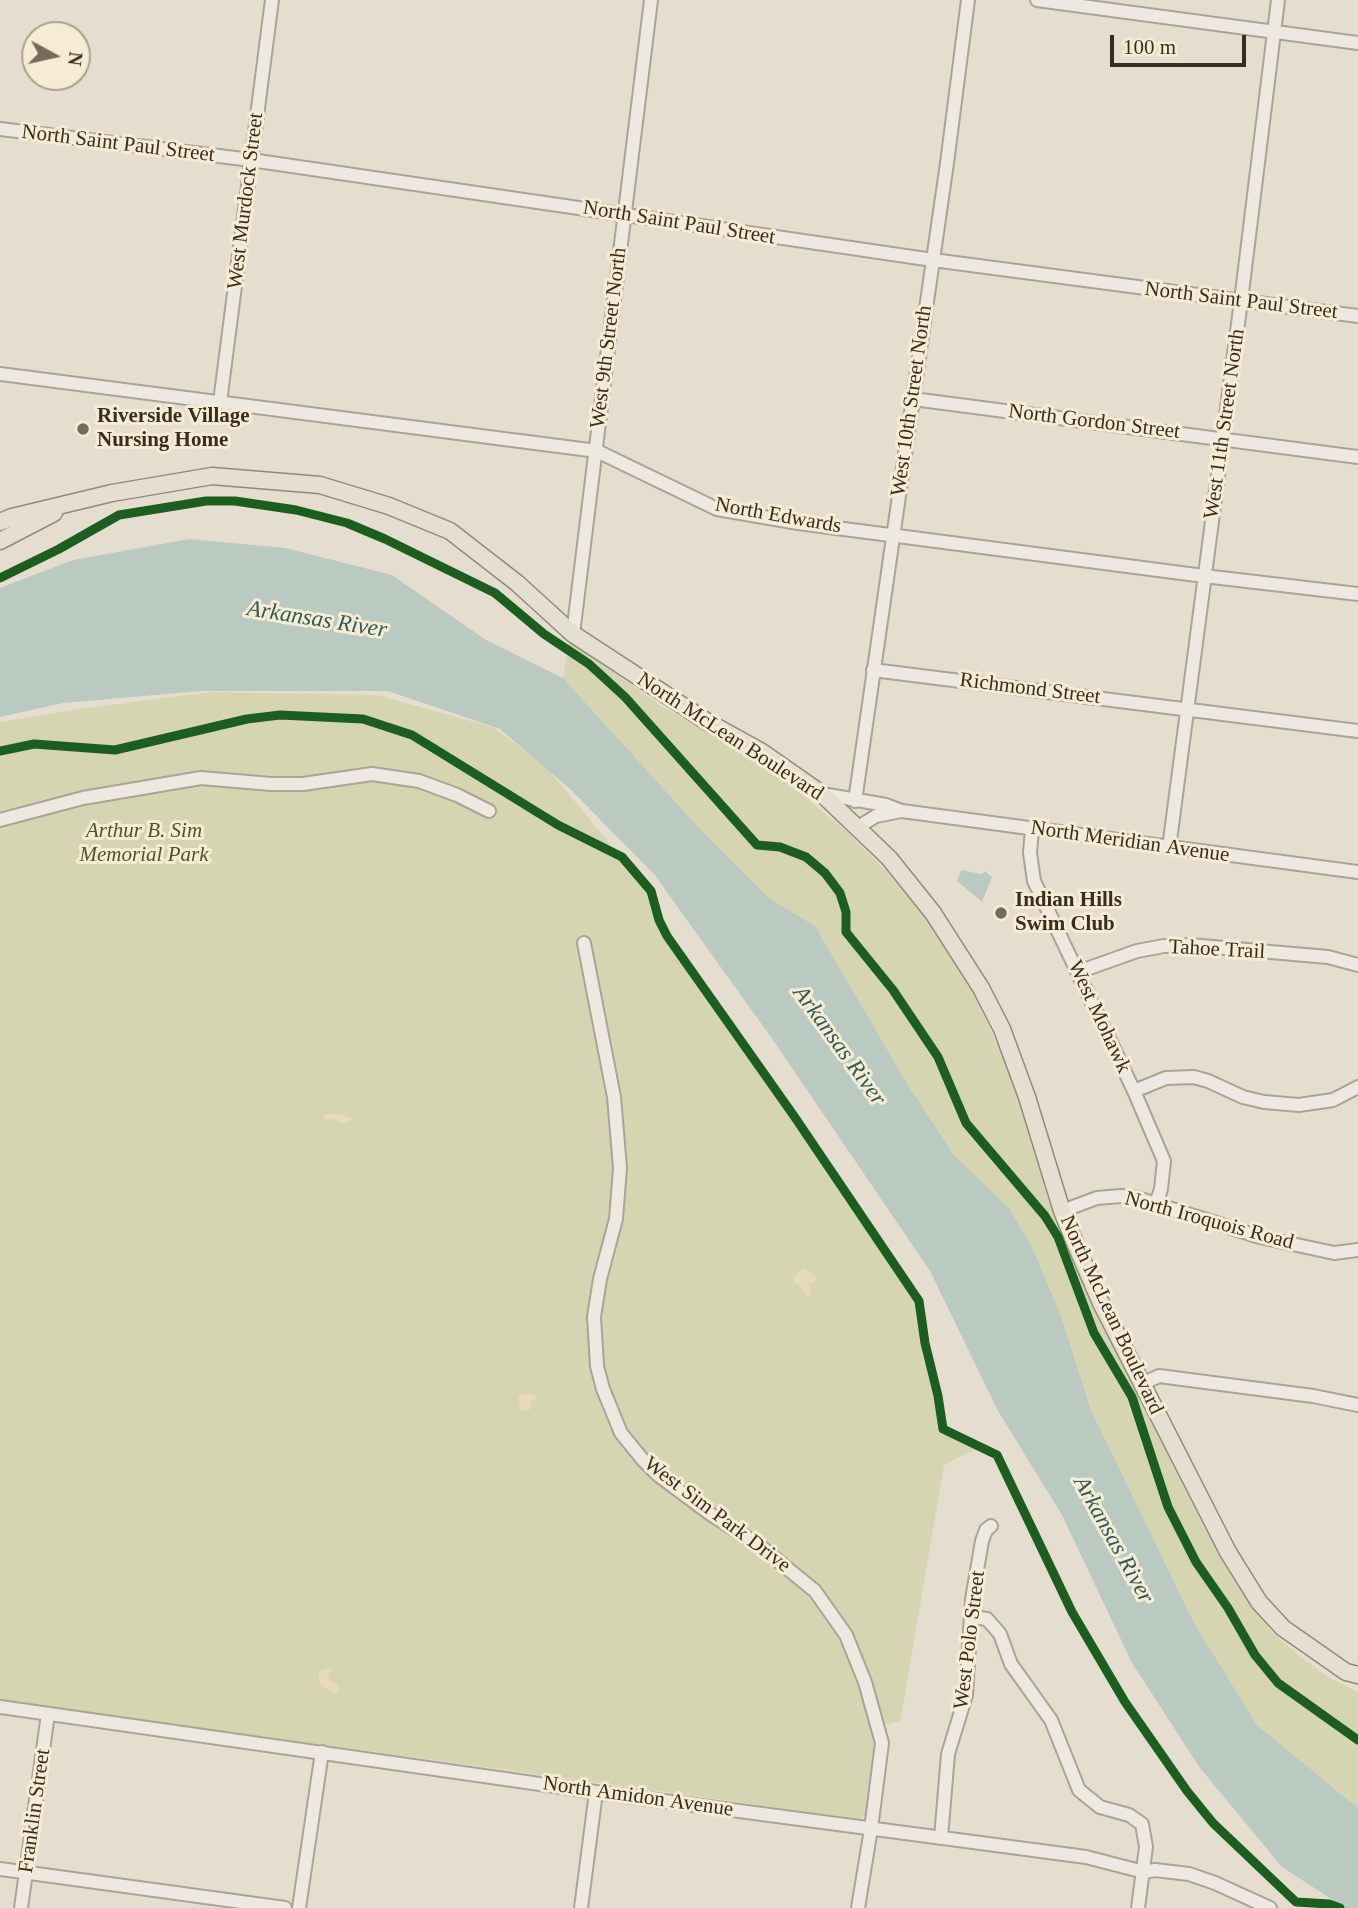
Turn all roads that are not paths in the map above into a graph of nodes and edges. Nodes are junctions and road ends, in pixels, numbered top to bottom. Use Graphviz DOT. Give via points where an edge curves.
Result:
graph roads {
  1 [pos="272,0"];
  2 [pos="650,0"];
  3 [pos="968,0"];
  4 [pos="1037,0"];
  5 [pos="1278,0"];
  6 [pos="1274,32"];
  7 [pos="1358,43"];
  8 [pos="0,129"];
  9 [pos="251,160"];
  10 [pos="624,216"];
  11 [pos="933,260"];
  12 [pos="1241,301"];
  13 [pos="1358,316"];
  14 [pos="0,374"];
  15 [pos="913,399"];
  16 [pos="220,402"];
  17 [pos="1223,439"];
  18 [pos="597,451"];
  19 [pos="1358,457"];
  20 [pos="68,505"];
  21 [pos="0,522"];
  22 [pos="893,535"];
  23 [pos="0,541"];
  24 [pos="1204,576"];
  25 [pos="1358,594"];
  26 [pos="573,634"];
  27 [pos="873,670"];
  28 [pos="1187,709"];
  29 [pos="1358,731"];
  30 [pos="822,794"];
  31 [pos="855,801"];
  32 [pos="489,811"];
  33 [pos="902,811"];
  34 [pos="0,820"];
  35 [pos="858,827"];
  36 [pos="1032,830"];
  37 [pos="1169,848"];
  38 [pos="1358,872"];
  39 [pos="584,943"];
  40 [pos="1358,965"];
  41 [pos="1078,972"];
  42 [pos="1358,1087"];
  43 [pos="1134,1091"];
  44 [pos="1156,1204"];
  45 [pos="1062,1211"];
  46 [pos="1358,1250"];
  47 [pos="1142,1384"];
  48 [pos="1358,1405"];
  49 [pos="991,1527"];
  50 [pos="971,1616"];
  51 [pos="1358,1675"];
  52 [pos="0,1707"];
  53 [pos="48,1714"];
  54 [pos="322,1752"];
  55 [pos="596,1792"];
  56 [pos="872,1829"];
  57 [pos="941,1838"];
  58 [pos="0,1868"];
  59 [pos="26,1872"];
  60 [pos="1144,1872"];
  61 [pos="21,1908"];
  62 [pos="285,1908"];
  63 [pos="299,1908"];
  64 [pos="581,1908"];
  65 [pos="858,1908"];
  66 [pos="1138,1908"];
  67 [pos="1270,1908"];
  1 -- 9 [label="street, West Murdock Street"];
  2 -- 10 [label="street, West 9th Street North"];
  3 -- 11 [label="street, West 10th Street North"];
  4 -- 6 [label="street"];
  5 -- 6 [label="street, West 11th Street North"];
  6 -- 7 [label="street"];
  6 -- 12 [label="street, West 11th Street North"];
  8 -- 9 [label="street, North Saint Paul Street"];
  9 -- 10 [label="street, North Saint Paul Street"];
  9 -- 16 [label="street, West Murdock Street"];
  10 -- 11 [label="street, North Saint Paul Street"];
  10 -- 18 [label="street, West 9th Street North"];
  11 -- 12 [label="street, North Saint Paul Street"];
  11 -- 15 [label="street, West 10th Street North"];
  12 -- 13 [label="street, North Saint Paul Street"];
  12 -- 17 [label="street, West 11th Street North"];
  14 -- 16 [label="street, North Edwards"];
  15 -- 17 [label="street, North Gordon Street"];
  15 -- 22 [label="street, West 10th Street North"];
  16 -- 18 [label="street, North Edwards"];
  17 -- 19 [label="street, North Gordon Street"];
  17 -- 24 [label="street, West 11th Street North"];
  18 -- 22 [label="street, North Edwards" via="717,509"];
  18 -- 26 [label="street, West 9th Street North"];
  20 -- 21 [label="main road, North McLean Boulevard"];
  20 -- 23 [label="main road, North McLean Boulevard"];
  20 -- 26 [label="main road, North McLean Boulevard" via="212,476 320,485 450,531"];
  22 -- 24 [label="street, North Edwards"];
  22 -- 27 [label="street, West 10th Street North"];
  24 -- 25 [label="street, North Edwards"];
  24 -- 28 [label="street, West 11th Street North"];
  26 -- 30 [label="main road, North McLean Boulevard"];
  27 -- 28 [label="street, Richmond Street"];
  27 -- 31 [label="street, West 10th Street North"];
  28 -- 29 [label="street, Richmond Street"];
  28 -- 37 [label="street, West 11th Street North"];
  30 -- 31 [label="street, North Meridian Avenue"];
  30 -- 35 [label="main road, North McLean Boulevard"];
  31 -- 33 [label="street, North Meridian Avenue"];
  32 -- 34 [label="street" via="419,780 372,774 303,784 201,778 83,798"];
  33 -- 35 [label="street, North Meridian Avenue" via="876,816"];
  33 -- 36 [label="street, North Meridian Avenue"];
  35 -- 45 [label="main road, North McLean Boulevard" via="933,913 981,988 1027,1097"];
  36 -- 37 [label="street, North Meridian Avenue"];
  36 -- 41 [label="street, West Mohawk" via="1034,881"];
  37 -- 38 [label="street, North Meridian Avenue"];
  39 -- 56 [label="street, West Sim Park Drive" via="614,1097 621,1168 616,1219 594,1317 603,1389 632,1449 658,1475 760,1546 815,1591 846,1635 882,1743"];
  40 -- 41 [label="street, Tahoe Trail" via="1328,957 1190,945 1138,951"];
  41 -- 43 [label="street, West Mohawk"];
  42 -- 43 [label="street" via="1333,1100 1299,1105 1243,1097 1194,1077 1166,1078"];
  43 -- 44 [label="street, West Mohawk" via="1164,1161"];
  44 -- 45 [label="street, North Iroquois Road" via="1107,1196"];
  44 -- 46 [label="street, North Iroquois Road" via="1260,1237 1334,1253"];
  45 -- 47 [label="main road, North McLean Boulevard"];
  47 -- 48 [label="street" via="1159,1376 1186,1378"];
  47 -- 51 [label="main road, North McLean Boulevard" via="1228,1552 1259,1602 1283,1628 1346,1672"];
  49 -- 50 [label="street, West Polo Street" via="982,1541"];
  50 -- 57 [label="street, West Polo Street" via="966,1695 948,1755"];
  50 -- 60 [label="street" via="987,1619 1000,1634 1011,1664 1051,1720 1079,1790 1092,1803 1129,1815 1142,1825"];
  52 -- 53 [label="street, North Amidon Avenue"];
  53 -- 54 [label="street, North Amidon Avenue"];
  53 -- 59 [label="street, Franklin Street"];
  54 -- 55 [label="street, North Amidon Avenue"];
  54 -- 63 [label="street"];
  55 -- 56 [label="street, North Amidon Avenue"];
  55 -- 64 [label="street"];
  56 -- 57 [label="street, North Amidon Avenue"];
  56 -- 65 [label="street"];
  57 -- 60 [label="street, North Amidon Avenue" via="1086,1857"];
  58 -- 59 [label="street"];
  59 -- 61 [label="street, Franklin Street"];
  59 -- 62 [label="street"];
  60 -- 66 [label="street"];
  60 -- 67 [label="street, North Amidon Avenue" via="1189,1874"];
}
